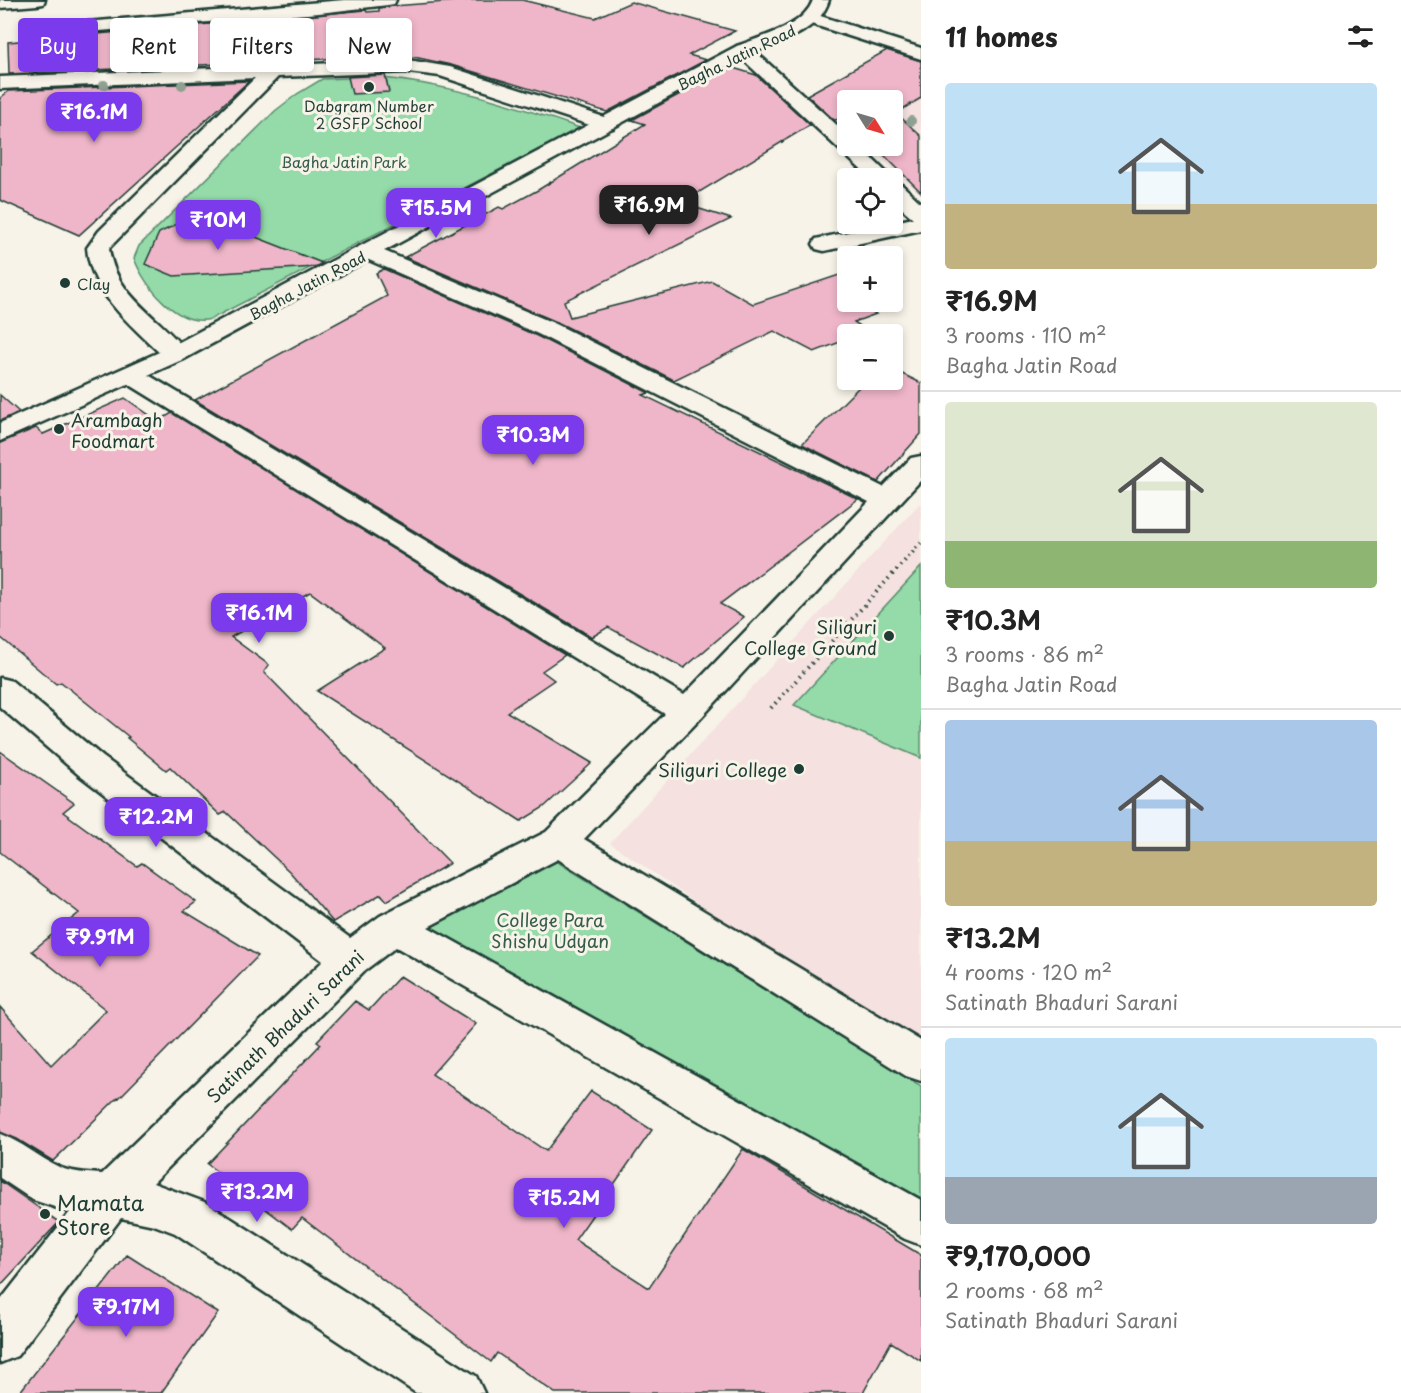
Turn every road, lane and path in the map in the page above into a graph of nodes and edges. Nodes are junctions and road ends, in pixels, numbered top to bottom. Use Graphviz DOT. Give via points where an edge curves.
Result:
graph roads {
  1 [pos="37,0"];
  2 [pos="388,0"];
  3 [pos="0,3"];
  4 [pos="816,9"];
  5 [pos="98,26"];
  6 [pos="742,50"];
  7 [pos="921,54"];
  8 [pos="314,69"];
  9 [pos="248,72"];
  10 [pos="272,72"];
  11 [pos="0,82"];
  12 [pos="606,124"];
  13 [pos="871,168"];
  14 [pos="903,198"];
  15 [pos="921,214"];
  16 [pos="921,223"];
  17 [pos="824,244"];
  18 [pos="370,252"];
  19 [pos="175,354"];
  20 [pos="131,375"];
  21 [pos="0,433"];
  22 [pos="921,464"];
  23 [pos="887,500"];
  24 [pos="921,543"];
  25 [pos="0,689"];
  26 [pos="771,708"];
  27 [pos="687,712"];
  28 [pos="559,842"];
  29 [pos="394,927"];
  30 [pos="350,960"];
  31 [pos="921,1063"];
  32 [pos="0,1154"];
  33 [pos="111,1195"];
  34 [pos="921,1224"];
  35 [pos="0,1339"];
  36 [pos="459,1393"];
  1 -- 3 [label="street"];
  2 -- 5 [label="street"];
  4 -- 6 [label="street, Bagha Jatin Road"];
  4 -- 7 [label="street"];
  6 -- 12 [label="street, Bagha Jatin Road"];
  6 -- 13 [label="street"];
  8 -- 12 [label="street" via="380,66 443,71"];
  9 -- 11 [label="street"];
  10 -- 19 [label="street" via="98,248 100,264 115,291"];
  12 -- 18 [label="street, Bagha Jatin Road"];
  14 -- 15 [label="street"];
  16 -- 17 [label="street"];
  18 -- 19 [label="street, Bagha Jatin Road"];
  18 -- 23 [label="street" via="547,329"];
  19 -- 20 [label="street, Bagha Jatin Road"];
  20 -- 21 [label="street, Bagha Jatin Road"];
  20 -- 27 [label="street"];
  22 -- 23 [label="street, Satinath Bhaduri Sarani"];
  23 -- 27 [label="street, Satinath Bhaduri Sarani"];
  24 -- 26 [label="path"];
  25 -- 30 [label="street" via="91,766"];
  27 -- 28 [label="street, Satinath Bhaduri Sarani"];
  28 -- 29 [label="street, Satinath Bhaduri Sarani"];
  28 -- 31 [label="street"];
  29 -- 30 [label="street, Satinath Bhaduri Sarani"];
  29 -- 34 [label="street"];
  30 -- 33 [label="street, Satinath Bhaduri Sarani"];
  32 -- 33 [label="street" via="49,1185 77,1193"];
  33 -- 35 [label="street, Satinath Bhaduri Sarani"];
  33 -- 36 [label="street" via="154,1204 191,1218"];
}
